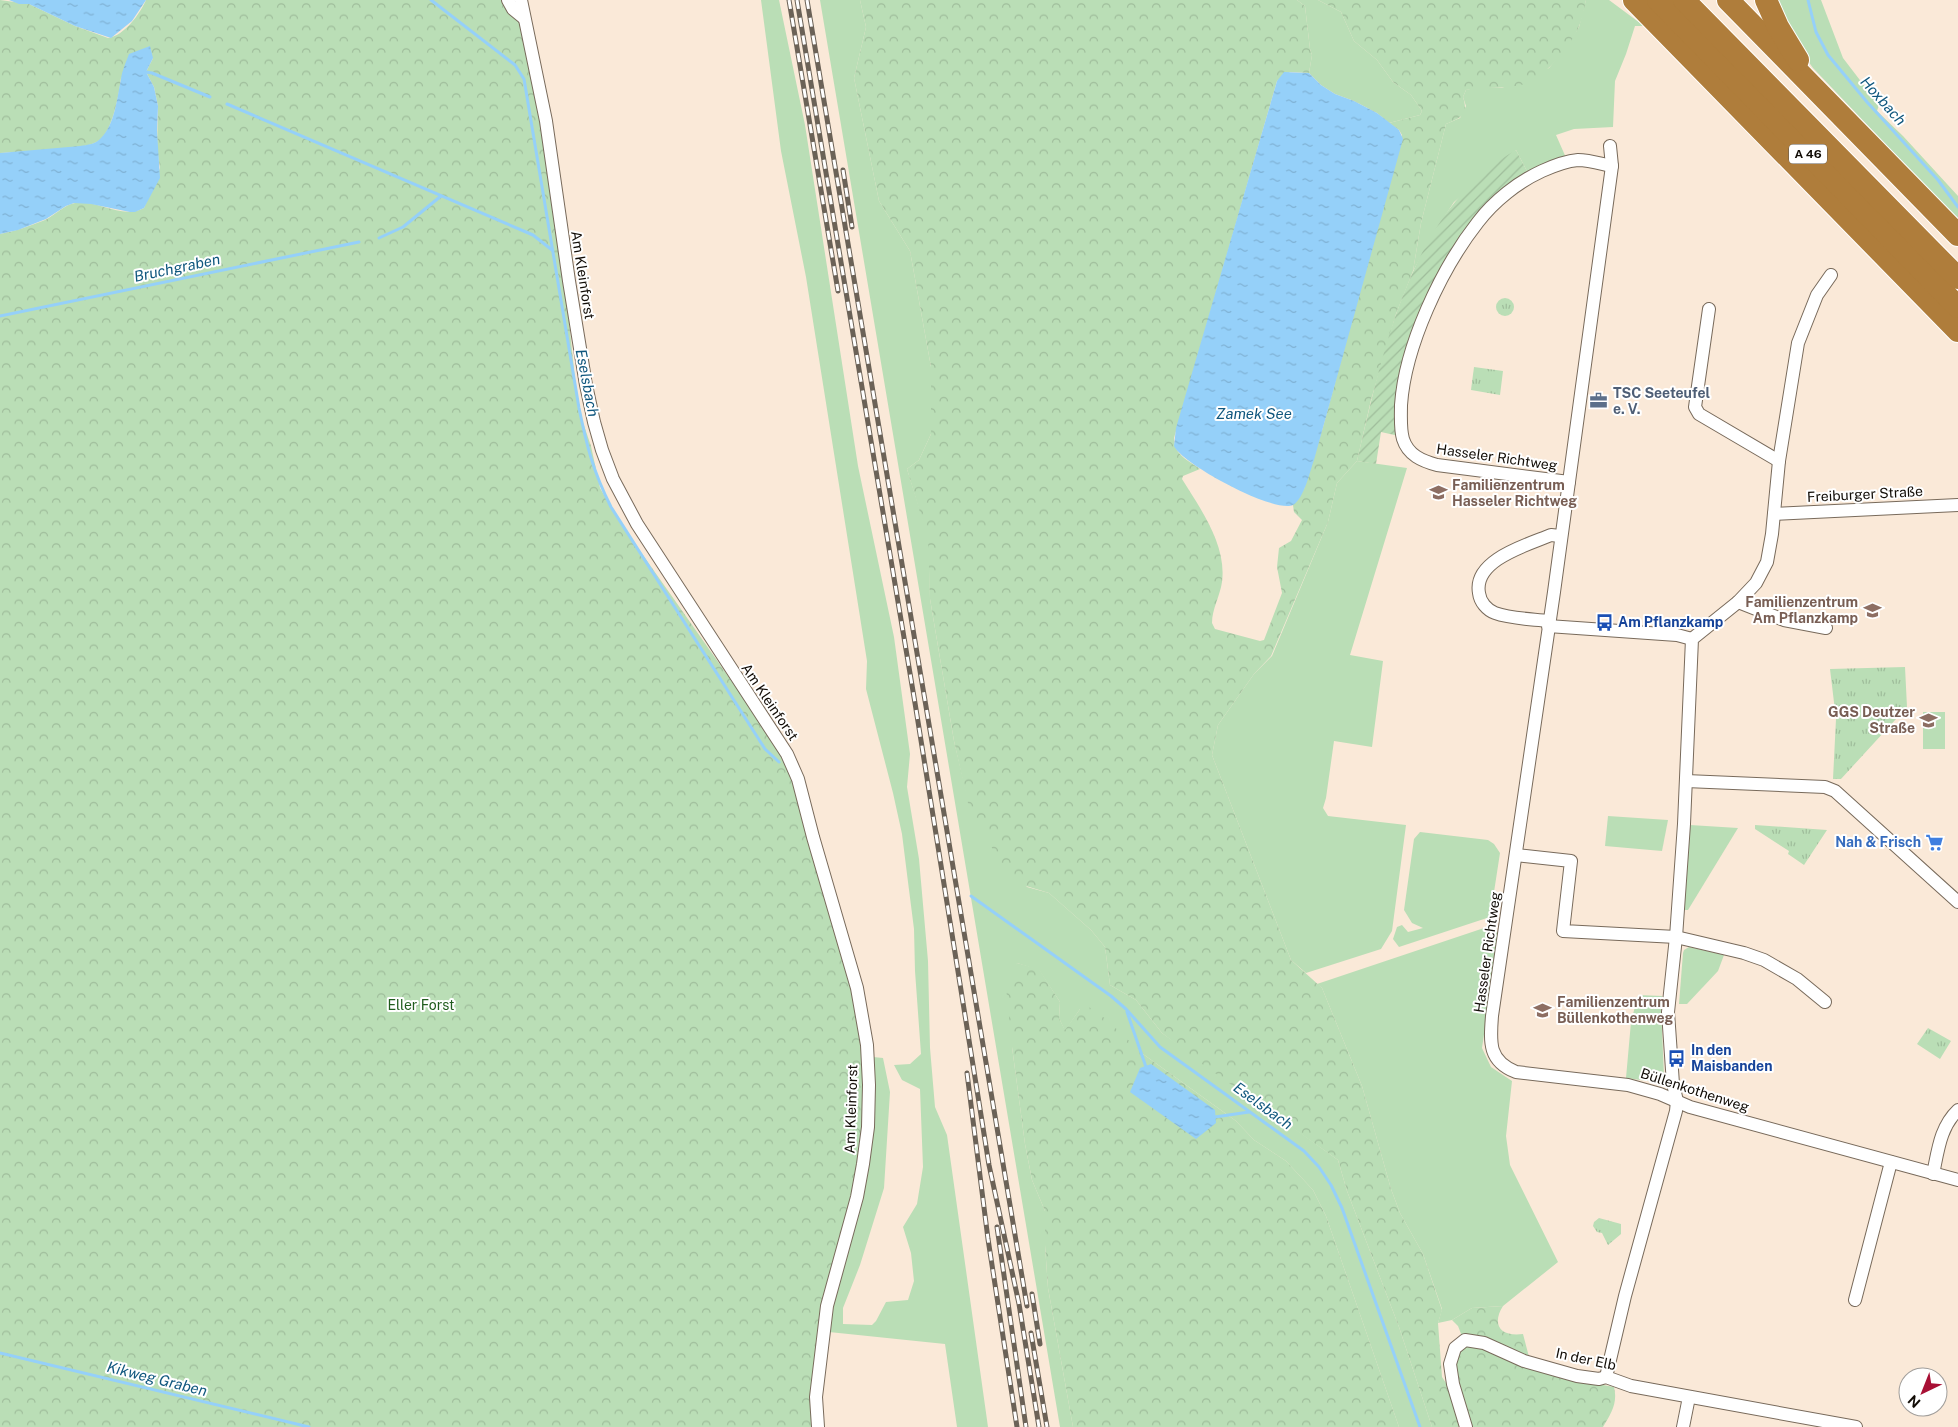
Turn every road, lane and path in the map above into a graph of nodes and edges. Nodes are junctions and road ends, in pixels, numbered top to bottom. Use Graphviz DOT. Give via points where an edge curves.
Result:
graph roads {
  1 [pos="508,0"];
  2 [pos="521,0"];
  3 [pos="1620,0"];
  4 [pos="1634,0"];
  5 [pos="1658,0"];
  6 [pos="1684,0"];
  7 [pos="1728,0"];
  8 [pos="1766,0"];
  9 [pos="524,18"];
  10 [pos="1663,29"];
  11 [pos="1828,104"];
  12 [pos="1610,146"];
  13 [pos="1612,166"];
  14 [pos="1958,235"];
  15 [pos="1831,274"];
  16 [pos="1958,278"];
  17 [pos="1958,307"];
  18 [pos="1709,310"];
  19 [pos="1958,331"];
  20 [pos="1779,461"];
  21 [pos="1568,482"];
  22 [pos="1958,505"];
  23 [pos="1774,514"];
  24 [pos="1560,536"];
  25 [pos="1738,602"];
  26 [pos="1548,623"];
  27 [pos="1826,628"];
  28 [pos="1692,639"];
  29 [pos="1686,781"];
  30 [pos="1516,855"];
  31 [pos="1958,902"];
  32 [pos="1676,937"];
  33 [pos="1825,1002"];
  34 [pos="1494,1053"];
  35 [pos="1677,1101"];
  36 [pos="1958,1110"];
  37 [pos="1890,1162"];
  38 [pos="1933,1174"];
  39 [pos="1958,1180"];
  40 [pos="1855,1300"];
  41 [pos="1606,1377"];
  42 [pos="1688,1397"];
  43 [pos="818,1427"];
  44 [pos="1466,1427"];
  45 [pos="1683,1427"];
  46 [pos="1856,1427"];
  1 -- 9 [label="street, Am Kleinforst"];
  2 -- 9 [label="street, Am Kleinforst"];
  3 -- 10 [label="highway"];
  4 -- 10 [label="highway"];
  5 -- 17 [label="highway, A 46"];
  6 -- 16 [label="highway, A 46"];
  7 -- 11 [label="highway"];
  8 -- 11 [label="highway" via="1804,71"];
  9 -- 43 [label="street, Am Kleinforst" via="546,121 586,385 602,450 637,524 787,754 798,779 857,988 867,1045 868,1127 857,1197 827,1306 816,1397"];
  10 -- 19 [label="highway"];
  11 -- 14 [label="highway"];
  12 -- 13 [label="street, Hasseler Richtweg"];
  13 -- 21 [label="street, Hasseler Richtweg"];
  13 -- 21 [label="street, Hasseler Richtweg" via="1579,160 1542,170 1521,182 1478,222 1448,267 1430,304 1408,359 1403,388 1403,440 1417,458 1437,465"];
  15 -- 20 [label="street" via="1817,295 1798,342"];
  18 -- 20 [label="street" via="1695,407 1699,414"];
  20 -- 23 [label="street"];
  21 -- 24 [label="street, Hasseler Richtweg"];
  22 -- 23 [label="street, Freiburger Straße"];
  23 -- 25 [label="street" via="1767,562 1756,582"];
  24 -- 26 [label="street, Hasseler Richtweg"];
  24 -- 26 [label="street" via="1551,535 1498,559 1484,570 1478,587 1481,600 1492,612"];
  25 -- 27 [label="street" via="1784,620"];
  25 -- 28 [label="street"];
  26 -- 28 [label="street"];
  26 -- 30 [label="street, Hasseler Richtweg"];
  28 -- 29 [label="street"];
  29 -- 31 [label="street" via="1835,790"];
  29 -- 32 [label="street"];
  30 -- 32 [label="street" via="1571,861 1563,932"];
  30 -- 34 [label="street, Hasseler Richtweg" via="1492,1016 1490,1040"];
  32 -- 33 [label="street" via="1764,960 1797,979"];
  32 -- 35 [label="street" via="1668,1012"];
  34 -- 35 [label="street, Büllenkothenweg" via="1504,1066 1516,1072 1628,1085"];
  35 -- 37 [label="street, Büllenkothenweg"];
  35 -- 41 [label="street"];
  36 -- 38 [label="street" via="1943,1130"];
  37 -- 38 [label="street, Büllenkothenweg"];
  37 -- 40 [label="street"];
  38 -- 39 [label="street, Büllenkothenweg"];
  41 -- 42 [label="street, In der Elb" via="1631,1386"];
  41 -- 44 [label="street, In der Elb" via="1577,1376 1524,1361 1484,1343 1462,1341 1452,1353 1450,1371"];
  42 -- 45 [label="street"];
  42 -- 46 [label="street, In der Elb"];
}
